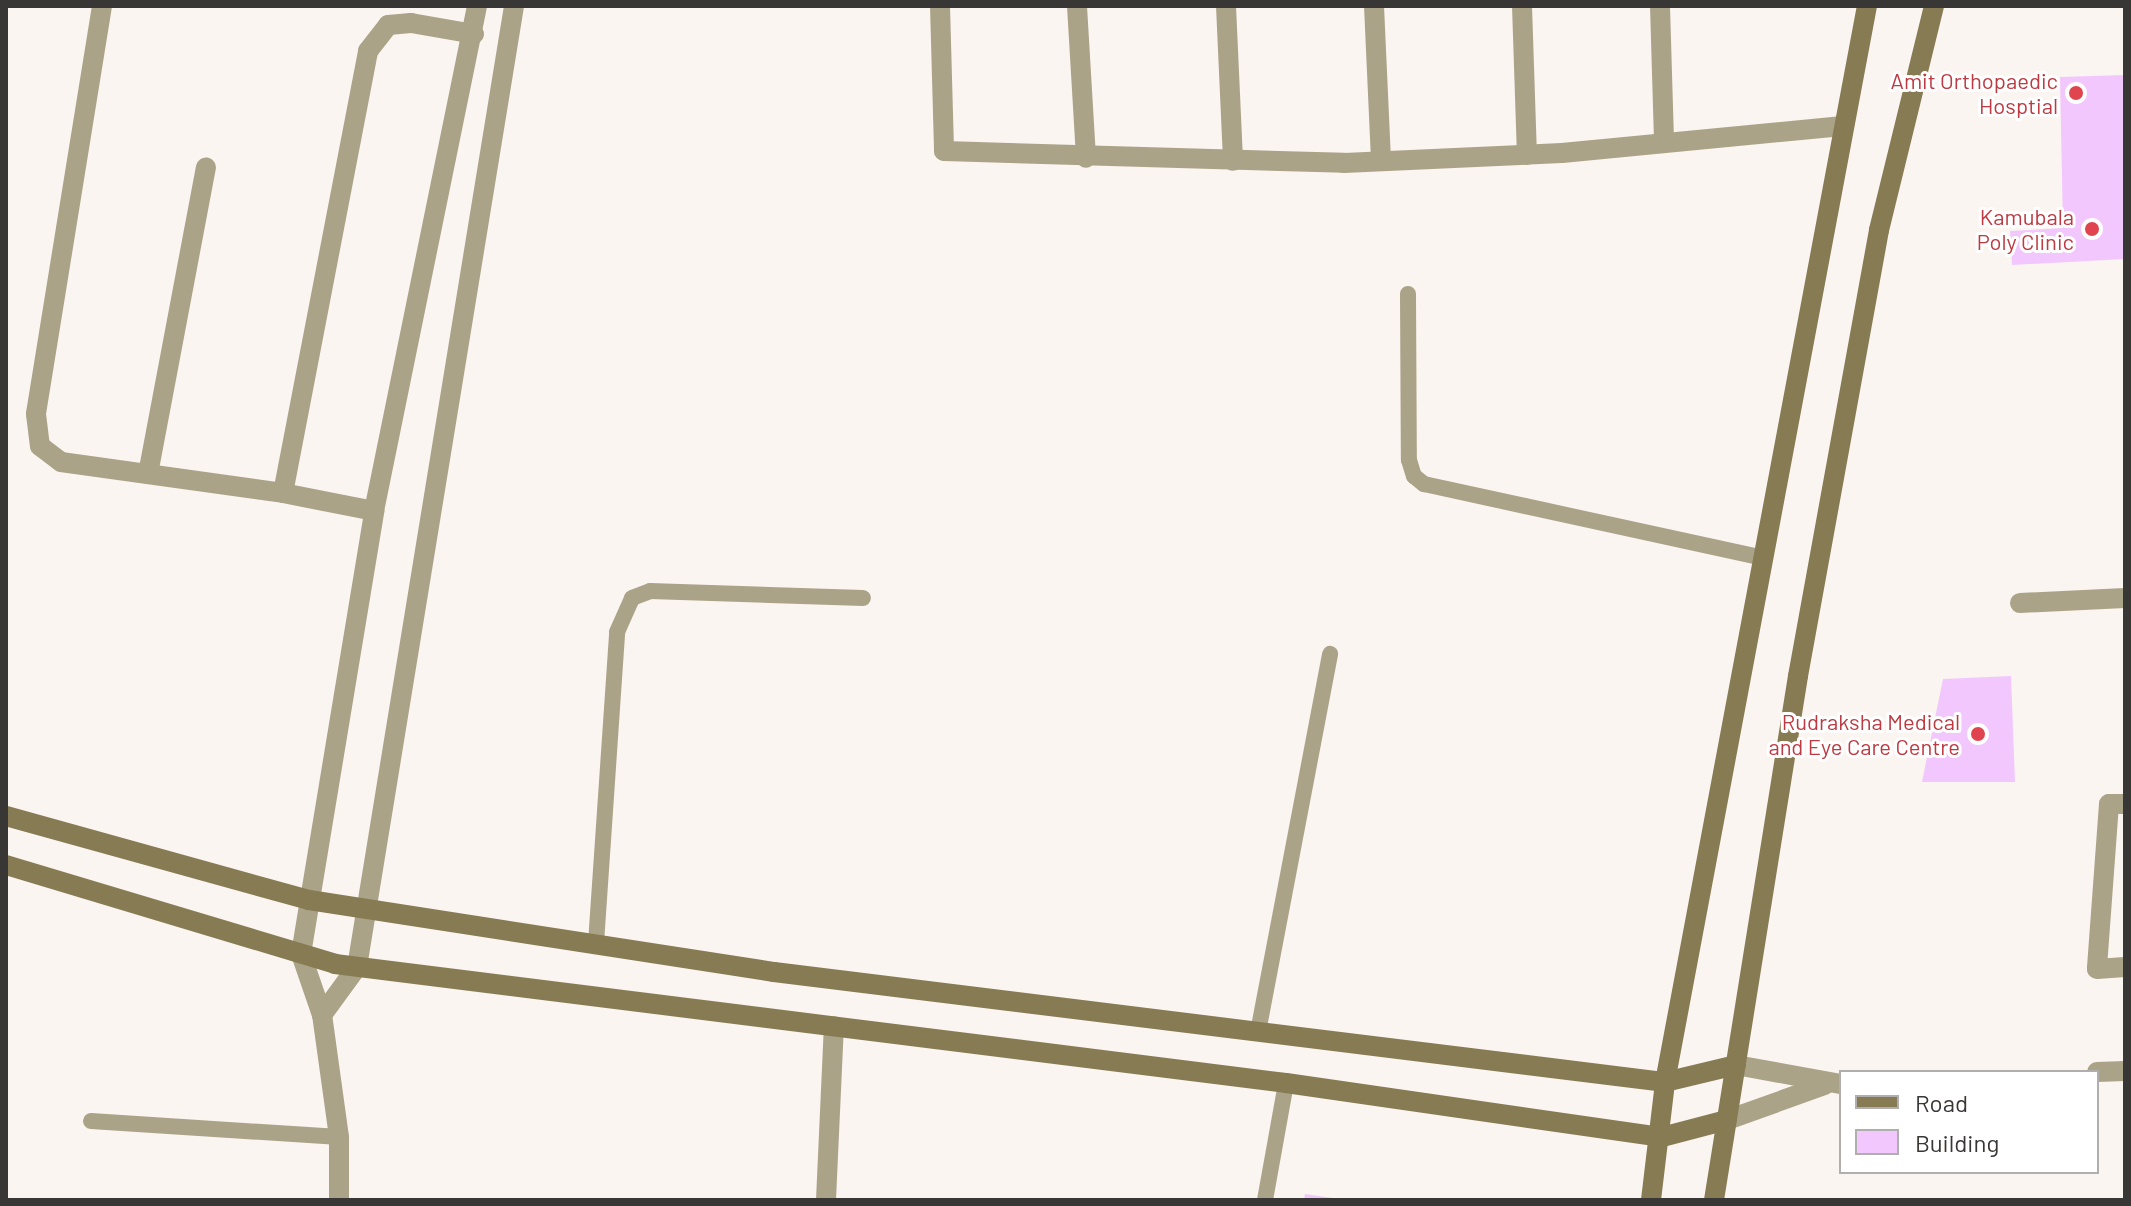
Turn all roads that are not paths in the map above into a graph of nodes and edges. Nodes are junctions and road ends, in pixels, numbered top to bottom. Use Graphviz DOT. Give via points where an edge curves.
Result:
graph roads {
  1 [pos="102,6"];
  2 [pos="477,6"];
  3 [pos="514,6"];
  4 [pos="940,6"];
  5 [pos="1077,6"];
  6 [pos="1226,6"];
  7 [pos="1374,6"];
  8 [pos="1522,6"];
  9 [pos="1660,6"];
  10 [pos="1867,6"];
  11 [pos="1934,6"];
  12 [pos="474,34"];
  13 [pos="1843,126"];
  14 [pos="1664,143"];
  15 [pos="1527,155"];
  16 [pos="1086,158"];
  17 [pos="1233,161"];
  18 [pos="1381,161"];
  19 [pos="206,167"];
  20 [pos="1408,294"];
  21 [pos="148,474"];
  22 [pos="283,493"];
  23 [pos="374,511"];
  24 [pos="1763,558"];
  25 [pos="863,598"];
  26 [pos="2125,598"];
  27 [pos="2020,603"];
  28 [pos="1330,654"];
  29 [pos="2125,804"];
  30 [pos="6,816"];
  31 [pos="6,865"];
  32 [pos="309,900"];
  33 [pos="366,909"];
  34 [pos="596,943"];
  35 [pos="301,954"];
  36 [pos="357,967"];
  37 [pos="2125,967"];
  38 [pos="322,1015"];
  39 [pos="834,1026"];
  40 [pos="1258,1032"];
  41 [pos="1736,1065"];
  42 [pos="2125,1071"];
  43 [pos="2099,1072"];
  44 [pos="1665,1082"];
  45 [pos="1286,1083"];
  46 [pos="1833,1084"];
  47 [pos="1727,1120"];
  48 [pos="91,1121"];
  49 [pos="339,1137"];
  50 [pos="1662,1137"];
  51 [pos="339,1200"];
  52 [pos="826,1200"];
  53 [pos="1265,1200"];
  54 [pos="1651,1200"];
  55 [pos="1714,1200"];
  1 -- 21 [label="street" via="37,432 40,446 61,462"];
  2 -- 12 [label="street"];
  3 -- 33 [label="street"];
  4 -- 16 [label="street" via="944,151"];
  5 -- 16 [label="street"];
  6 -- 17 [label="street"];
  7 -- 18 [label="street"];
  8 -- 15 [label="street"];
  9 -- 14 [label="street"];
  10 -- 13 [label="street"];
  11 -- 41 [label="street" via="1879,230 1798,676"];
  12 -- 22 [label="street" via="411,23 388,25 368,51"];
  12 -- 23 [label="street"];
  13 -- 14 [label="street"];
  13 -- 24 [label="street"];
  14 -- 15 [label="street"];
  15 -- 18 [label="street"];
  16 -- 17 [label="street"];
  17 -- 18 [label="street"];
  19 -- 21 [label="street"];
  20 -- 24 [label="lane" via="1409,460 1414,476 1424,484"];
  21 -- 22 [label="street"];
  22 -- 23 [label="street"];
  23 -- 32 [label="street"];
  24 -- 44 [label="street"];
  25 -- 34 [label="lane" via="650,591 632,598 617,632"];
  26 -- 27 [label="street"];
  28 -- 40 [label="lane"];
  29 -- 37 [label="street" via="2109,804 2097,969"];
  30 -- 32 [label="street"];
  31 -- 35 [label="street"];
  32 -- 33 [label="street"];
  32 -- 35 [label="street"];
  33 -- 34 [label="street"];
  33 -- 36 [label="street"];
  34 -- 40 [label="street" via="774,972"];
  35 -- 36 [label="street"];
  35 -- 38 [label="street"];
  36 -- 38 [label="street"];
  36 -- 39 [label="street"];
  38 -- 49 [label="street"];
  39 -- 45 [label="street"];
  39 -- 52 [label="street"];
  40 -- 44 [label="street"];
  41 -- 44 [label="street"];
  41 -- 46 [label="street"];
  41 -- 47 [label="street"];
  42 -- 43 [label="street"];
  44 -- 50 [label="street"];
  45 -- 50 [label="street"];
  45 -- 53 [label="lane"];
  46 -- 47 [label="street"];
  47 -- 50 [label="street"];
  47 -- 55 [label="street"];
  48 -- 49 [label="lane"];
  49 -- 51 [label="street"];
  50 -- 54 [label="street"];
}
